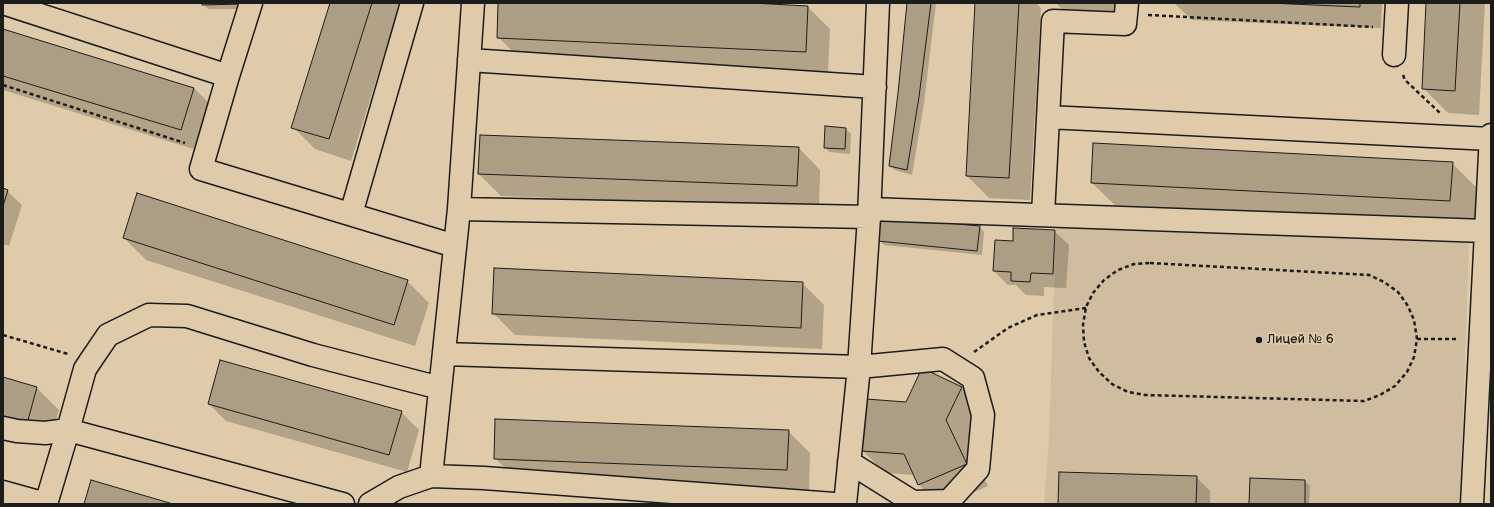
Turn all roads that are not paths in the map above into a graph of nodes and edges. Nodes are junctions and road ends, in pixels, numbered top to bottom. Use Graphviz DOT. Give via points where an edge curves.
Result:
graph roads {
  1 [pos="3,3"];
  2 [pos="251,3"];
  3 [pos="412,3"];
  4 [pos="473,3"];
  5 [pos="878,3"];
  6 [pos="1396,3"];
  7 [pos="1126,9"];
  8 [pos="1394,55"];
  9 [pos="469,60"];
  10 [pos="228,76"];
  11 [pos="874,87"];
  12 [pos="1048,117"];
  13 [pos="1491,135"];
  14 [pos="1491,139"];
  15 [pos="459,209"];
  16 [pos="869,213"];
  17 [pos="350,214"];
  18 [pos="1043,215"];
  19 [pos="1485,231"];
  20 [pos="455,246"];
  21 [pos="444,354"];
  22 [pos="858,367"];
  23 [pos="440,388"];
  24 [pos="1485,396"];
  25 [pos="3,428"];
  26 [pos="68,430"];
  27 [pos="849,462"];
  28 [pos="431,476"];
  29 [pos="3,492"];
  30 [pos="343,504"];
  31 [pos="370,504"];
  32 [pos="834,504"];
  33 [pos="845,504"];
  34 [pos="1472,504"];
  1 -- 10 [label="street"];
  2 -- 10 [label="street"];
  3 -- 17 [label="street"];
  4 -- 9 [label="street"];
  5 -- 11 [label="street"];
  6 -- 8 [label="street"];
  7 -- 12 [label="street" via="1125,24 1053,21"];
  9 -- 11 [label="street"];
  9 -- 15 [label="street"];
  10 -- 17 [label="street" via="201,169"];
  11 -- 16 [label="street"];
  12 -- 14 [label="street"];
  12 -- 18 [label="street"];
  13 -- 14 [label="street"];
  14 -- 19 [label="street"];
  15 -- 16 [label="street"];
  15 -- 20 [label="street"];
  16 -- 18 [label="street"];
  16 -- 22 [label="street"];
  17 -- 20 [label="street"];
  18 -- 19 [label="street"];
  19 -- 24 [label="street" via="1481,340"];
  20 -- 21 [label="street"];
  21 -- 22 [label="street"];
  21 -- 23 [label="street"];
  22 -- 27 [label="street"];
  22 -- 27 [label="street" via="943,360 973,378 983,415 978,469 949,501 913,502"];
  23 -- 26 [label="street" via="313,355 187,316 149,315 108,335 85,369"];
  23 -- 28 [label="street"];
  24 -- 34 [label="street"];
  25 -- 26 [label="street" via="17,432 45,433"];
  26 -- 29 [label="street" via="46,504"];
  26 -- 30 [label="street"];
  27 -- 33 [label="street"];
  28 -- 31 [label="street" via="399,487"];
  28 -- 32 [label="street"];
}
